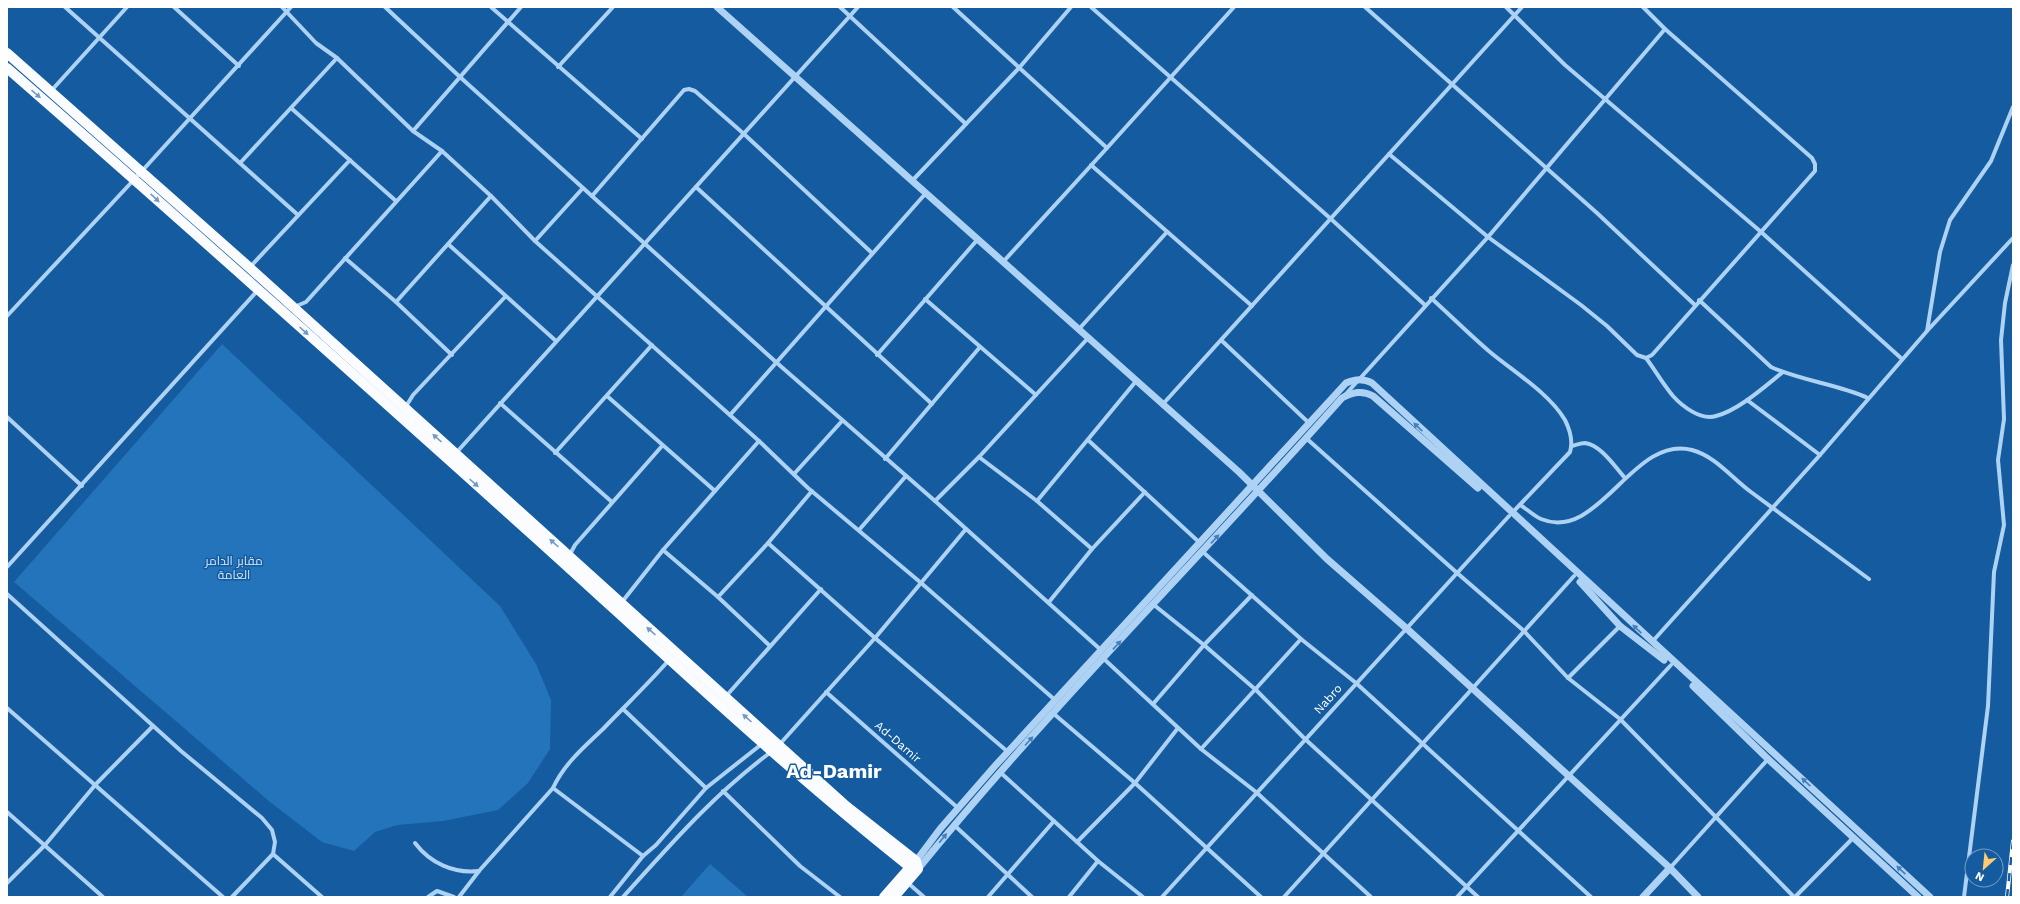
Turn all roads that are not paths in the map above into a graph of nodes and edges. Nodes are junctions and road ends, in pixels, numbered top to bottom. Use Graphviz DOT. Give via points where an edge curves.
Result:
graph roads {
  1 [pos="65,7"];
  2 [pos="127,7"];
  3 [pos="174,7"];
  4 [pos="282,7"];
  5 [pos="291,7"];
  6 [pos="385,7"];
  7 [pos="491,7"];
  8 [pos="521,7"];
  9 [pos="613,7"];
  10 [pos="717,7"];
  11 [pos="840,7"];
  12 [pos="858,7"];
  13 [pos="953,7"];
  14 [pos="1092,7"];
  15 [pos="1234,7"];
  16 [pos="1365,7"];
  17 [pos="1506,7"];
  18 [pos="1522,7"];
  19 [pos="1643,7"];
  20 [pos="1069,8"];
  21 [pos="287,12"];
  22 [pos="1515,15"];
  23 [pos="850,16"];
  24 [pos="507,23"];
  25 [pos="1665,29"];
  26 [pos="99,38"];
  27 [pos="7,53"];
  28 [pos="337,58"];
  29 [pos="239,66"];
  30 [pos="558,67"];
  31 [pos="7,68"];
  32 [pos="1019,68"];
  33 [pos="460,77"];
  34 [pos="795,77"];
  35 [pos="1171,78"];
  36 [pos="1452,85"];
  37 [pos="51,92"];
  38 [pos="1606,98"];
  39 [pos="2013,107"];
  40 [pos="291,108"];
  41 [pos="191,118"];
  42 [pos="966,124"];
  43 [pos="413,131"];
  44 [pos="744,134"];
  45 [pos="642,139"];
  46 [pos="1107,148"];
  47 [pos="442,151"];
  48 [pos="1389,154"];
  49 [pos="350,160"];
  50 [pos="241,162"];
  51 [pos="1091,165"];
  52 [pos="1546,168"];
  53 [pos="142,171"];
  54 [pos="134,179"];
  55 [pos="912,181"];
  56 [pos="696,187"];
  57 [pos="583,188"];
  58 [pos="926,193"];
  59 [pos="491,196"];
  60 [pos="592,196"];
  61 [pos="396,201"];
  62 [pos="298,215"];
  63 [pos="1331,219"];
  64 [pos="1760,231"];
  65 [pos="1167,232"];
  66 [pos="1488,237"];
  67 [pos="2013,238"];
  68 [pos="979,239"];
  69 [pos="535,241"];
  70 [pos="448,244"];
  71 [pos="645,244"];
  72 [pos="872,253"];
  73 [pos="345,258"];
  74 [pos="1003,262"];
  75 [pos="2013,265"];
  76 [pos="250,268"];
  77 [pos="258,290"];
  78 [pos="505,296"];
  79 [pos="596,296"];
  80 [pos="1431,298"];
  81 [pos="925,299"];
  82 [pos="1699,300"];
  83 [pos="396,302"];
  84 [pos="1425,305"];
  85 [pos="1695,305"];
  86 [pos="1252,306"];
  87 [pos="825,307"];
  88 [pos="287,310"];
  89 [pos="7,316"];
  90 [pos="1079,329"];
  91 [pos="1927,331"];
  92 [pos="1088,337"];
  93 [pos="1221,340"];
  94 [pos="556,341"];
  95 [pos="652,345"];
  96 [pos="980,347"];
  97 [pos="452,354"];
  98 [pos="877,355"];
  99 [pos="1646,358"];
  100 [pos="1902,359"];
  101 [pos="776,363"];
  102 [pos="1783,372"];
  103 [pos="1358,379"];
  104 [pos="1137,380"];
  105 [pos="1036,395"];
  106 [pos="607,396"];
  107 [pos="1342,398"];
  108 [pos="1868,398"];
  109 [pos="1747,400"];
  110 [pos="500,403"];
  111 [pos="932,404"];
  112 [pos="1163,404"];
  113 [pos="404,408"];
  114 [pos="730,415"];
  115 [pos="7,417"];
  116 [pos="842,421"];
  117 [pos="1309,423"];
  118 [pos="1306,438"];
  119 [pos="1088,440"];
  120 [pos="759,441"];
  121 [pos="662,446"];
  122 [pos="1572,446"];
  123 [pos="555,453"];
  124 [pos="1820,455"];
  125 [pos="452,457"];
  126 [pos="979,457"];
  127 [pos="886,459"];
  128 [pos="794,474"];
  129 [pos="906,476"];
  130 [pos="1625,478"];
  131 [pos="1252,485"];
  132 [pos="82,486"];
  133 [pos="715,491"];
  134 [pos="812,491"];
  135 [pos="1259,491"];
  136 [pos="1144,492"];
  137 [pos="935,501"];
  138 [pos="1037,501"];
  139 [pos="612,502"];
  140 [pos="1520,505"];
  141 [pos="1773,507"];
  142 [pos="1510,515"];
  143 [pos="966,529"];
  144 [pos="859,530"];
  145 [pos="768,542"];
  146 [pos="1200,543"];
  147 [pos="1092,549"];
  148 [pos="663,550"];
  149 [pos="1203,552"];
  150 [pos="569,556"];
  151 [pos="7,566"];
  152 [pos="1456,572"];
  153 [pos="1574,576"];
  154 [pos="1868,579"];
  155 [pos="920,582"];
  156 [pos="821,589"];
  157 [pos="7,594"];
  158 [pos="1252,595"];
  159 [pos="718,597"];
  160 [pos="1049,602"];
  161 [pos="1154,605"];
  162 [pos="618,606"];
  163 [pos="1620,626"];
  164 [pos="1406,628"];
  165 [pos="1524,631"];
  166 [pos="875,638"];
  167 [pos="1301,639"];
  168 [pos="1652,642"];
  169 [pos="1204,645"];
  170 [pos="770,646"];
  171 [pos="1101,650"];
  172 [pos="1104,659"];
  173 [pos="670,660"];
  174 [pos="1671,665"];
  175 [pos="1568,678"];
  176 [pos="1356,683"];
  177 [pos="1472,688"];
  178 [pos="1256,690"];
  179 [pos="826,692"];
  180 [pos="727,699"];
  181 [pos="1055,700"];
  182 [pos="1153,704"];
  183 [pos="7,708"];
  184 [pos="623,709"];
  185 [pos="1054,714"];
  186 [pos="1620,719"];
  187 [pos="153,726"];
  188 [pos="1178,728"];
  189 [pos="1305,739"];
  190 [pos="766,740"];
  191 [pos="1422,743"];
  192 [pos="775,748"];
  193 [pos="1201,749"];
  194 [pos="1008,752"];
  195 [pos="1774,752"];
  196 [pos="1768,759"];
  197 [pos="1000,773"];
  198 [pos="1568,776"];
  199 [pos="1135,783"];
  200 [pos="96,784"];
  201 [pos="553,788"];
  202 [pos="706,788"];
  203 [pos="723,791"];
  204 [pos="1256,792"];
  205 [pos="1372,800"];
  206 [pos="958,808"];
  207 [pos="7,812"];
  208 [pos="1716,816"];
  209 [pos="1054,821"];
  210 [pos="954,825"];
  211 [pos="1518,830"];
  212 [pos="1854,837"];
  213 [pos="1077,842"];
  214 [pos="415,843"];
  215 [pos="45,845"];
  216 [pos="1207,847"];
  217 [pos="273,854"];
  218 [pos="1323,854"];
  219 [pos="643,856"];
  220 [pos="1098,861"];
  221 [pos="1670,868"];
  222 [pos="479,871"];
  223 [pos="911,871"];
  224 [pos="1008,875"];
  225 [pos="7,883"];
  226 [pos="1466,887"];
  227 [pos="103,897"];
  228 [pos="223,897"];
  229 [pos="232,897"];
  230 [pos="322,897"];
  231 [pos="428,897"];
  232 [pos="454,897"];
  233 [pos="459,897"];
  234 [pos="610,897"];
  235 [pos="623,897"];
  236 [pos="840,897"];
  237 [pos="884,897"];
  238 [pos="894,897"];
  239 [pos="924,897"];
  240 [pos="988,897"];
  241 [pos="1032,897"];
  242 [pos="1069,897"];
  243 [pos="1143,897"];
  244 [pos="1162,897"];
  245 [pos="1261,897"];
  246 [pos="1284,897"];
  247 [pos="1371,897"];
  248 [pos="1457,897"];
  249 [pos="1478,897"];
  250 [pos="1591,897"];
  251 [pos="1643,897"];
  252 [pos="1698,897"];
  253 [pos="1794,897"];
  254 [pos="1918,897"];
  255 [pos="1930,897"];
  256 [pos="1964,897"];
  1 -- 26 [label="street"];
  2 -- 26 [label="street"];
  3 -- 29 [label="street"];
  4 -- 21 [label="street"];
  5 -- 21 [label="street"];
  6 -- 33 [label="street"];
  7 -- 24 [label="street"];
  8 -- 24 [label="street"];
  9 -- 30 [label="street"];
  10 -- 34 [label="street"];
  11 -- 23 [label="street"];
  12 -- 23 [label="street"];
  13 -- 32 [label="street"];
  14 -- 35 [label="street"];
  15 -- 35 [label="street"];
  16 -- 36 [label="street"];
  17 -- 22 [label="street"];
  18 -- 22 [label="street"];
  19 -- 25 [label="street"];
  20 -- 32 [label="street"];
  21 -- 28 [label="street" via="316,44"];
  21 -- 29 [label="street"];
  22 -- 36 [label="street"];
  22 -- 38 [label="street" via="1565,65"];
  23 -- 34 [label="street"];
  23 -- 42 [label="street"];
  24 -- 30 [label="street"];
  24 -- 33 [label="street"];
  25 -- 38 [label="street"];
  25 -- 64 [label="street" via="1812,158 1815,164 1815,171"];
  26 -- 37 [label="street"];
  26 -- 41 [label="street"];
  27 -- 37 [label="main road"];
  28 -- 40 [label="street"];
  28 -- 43 [label="street"];
  29 -- 41 [label="street"];
  30 -- 45 [label="street"];
  31 -- 54 [label="main road, one-way"];
  32 -- 42 [label="street"];
  32 -- 46 [label="street"];
  33 -- 43 [label="street"];
  33 -- 57 [label="street"];
  34 -- 44 [label="street"];
  34 -- 55 [label="street"];
  35 -- 46 [label="street"];
  35 -- 63 [label="street"];
  36 -- 48 [label="street"];
  36 -- 52 [label="street"];
  37 -- 53 [label="main road"];
  38 -- 52 [label="street"];
  38 -- 64 [label="street"];
  39 -- 91 [label="street" via="1991,161 1950,220 1940,252"];
  40 -- 49 [label="street"];
  40 -- 50 [label="street"];
  41 -- 50 [label="street"];
  41 -- 53 [label="street"];
  42 -- 55 [label="street"];
  43 -- 47 [label="street"];
  44 -- 45 [label="street" via="695,91 689,89 684,90"];
  44 -- 56 [label="street"];
  44 -- 72 [label="street"];
  45 -- 60 [label="street"];
  46 -- 51 [label="street"];
  47 -- 59 [label="street"];
  47 -- 61 [label="street"];
  48 -- 63 [label="street"];
  48 -- 66 [label="street"];
  49 -- 61 [label="street"];
  49 -- 62 [label="street"];
  50 -- 62 [label="street"];
  51 -- 65 [label="street"];
  51 -- 74 [label="street"];
  52 -- 66 [label="street"];
  52 -- 85 [label="street"];
  53 -- 54 [label="street"];
  53 -- 76 [label="main road"];
  54 -- 77 [label="main road, one-way"];
  54 -- 89 [label="street"];
  55 -- 58 [label="street"];
  56 -- 71 [label="street"];
  56 -- 87 [label="street"];
  57 -- 60 [label="street"];
  57 -- 69 [label="street"];
  58 -- 68 [label="street"];
  58 -- 72 [label="street"];
  59 -- 69 [label="street"];
  59 -- 70 [label="street"];
  60 -- 71 [label="street"];
  61 -- 73 [label="street"];
  62 -- 76 [label="street"];
  63 -- 84 [label="street"];
  63 -- 86 [label="street"];
  64 -- 82 [label="street"];
  64 -- 100 [label="street"];
  65 -- 86 [label="street"];
  65 -- 90 [label="street"];
  66 -- 80 [label="street"];
  66 -- 99 [label="street" via="1581,305 1637,355"];
  67 -- 91 [label="street"];
  68 -- 74 [label="street"];
  68 -- 81 [label="street"];
  69 -- 79 [label="street"];
  70 -- 78 [label="street"];
  70 -- 83 [label="street"];
  71 -- 79 [label="street"];
  71 -- 101 [label="street"];
  72 -- 87 [label="street"];
  73 -- 83 [label="street"];
  73 -- 88 [label="street" via="306,302"];
  74 -- 90 [label="street"];
  75 -- 256 [label="street" via="2001,340 2004,419 1998,460 2004,525 1994,572 1988,706"];
  76 -- 88 [label="main road"];
  77 -- 88 [label="main road"];
  77 -- 132 [label="street"];
  78 -- 94 [label="street"];
  78 -- 97 [label="street"];
  79 -- 94 [label="street"];
  79 -- 95 [label="street"];
  80 -- 84 [label="street"];
  80 -- 122 [label="street" via="1490,352 1550,401 1565,420"];
  81 -- 96 [label="street"];
  81 -- 98 [label="street"];
  82 -- 85 [label="street"];
  82 -- 102 [label="street" via="1771,367"];
  83 -- 97 [label="street"];
  84 -- 103 [label="street"];
  85 -- 99 [label="street" via="1658,349"];
  86 -- 93 [label="street"];
  87 -- 98 [label="street"];
  87 -- 101 [label="street"];
  88 -- 113 [label="main road"];
  88 -- 125 [label="main road, one-way"];
  90 -- 92 [label="street"];
  91 -- 100 [label="street"];
  92 -- 104 [label="street"];
  92 -- 105 [label="street"];
  93 -- 112 [label="street"];
  93 -- 117 [label="street"];
  94 -- 110 [label="street"];
  95 -- 106 [label="street"];
  95 -- 114 [label="street"];
  96 -- 105 [label="street"];
  96 -- 111 [label="street"];
  97 -- 113 [label="street"];
  98 -- 111 [label="street"];
  99 -- 109 [label="street" via="1674,396 1689,410 1705,417 1715,417"];
  100 -- 108 [label="street"];
  101 -- 114 [label="street"];
  101 -- 116 [label="street"];
  102 -- 108 [label="street"];
  102 -- 109 [label="street"];
  103 -- 107 [label="street"];
  103 -- 117 [label="street" via="1346,383"];
  142 -- 103 [label="street, one-way" via="1372,384 1367,380"];
  104 -- 112 [label="street"];
  104 -- 119 [label="street"];
  105 -- 126 [label="street"];
  106 -- 121 [label="street"];
  106 -- 123 [label="street"];
  107 -- 118 [label="street"];
  107 -- 142 [label="street" via="1357,392 1373,396"];
  108 -- 124 [label="street"];
  109 -- 124 [label="street"];
  110 -- 123 [label="street"];
  110 -- 125 [label="street"];
  111 -- 127 [label="street"];
  112 -- 131 [label="street"];
  125 -- 113 [label="main road, one-way"];
  114 -- 120 [label="street"];
  115 -- 132 [label="street"];
  116 -- 127 [label="street"];
  116 -- 128 [label="street"];
  117 -- 131 [label="street"];
  118 -- 135 [label="street"];
  118 -- 152 [label="street"];
  119 -- 136 [label="street"];
  119 -- 138 [label="street"];
  120 -- 128 [label="street"];
  120 -- 133 [label="street"];
  121 -- 133 [label="street"];
  121 -- 139 [label="street"];
  122 -- 130 [label="street" via="1584,443 1591,445"];
  122 -- 140 [label="street, Nabro" via="1570,452"];
  123 -- 139 [label="street"];
  124 -- 141 [label="street"];
  150 -- 125 [label="main road, one-way"];
  125 -- 162 [label="main road, one-way"];
  126 -- 137 [label="street"];
  126 -- 138 [label="street"];
  127 -- 129 [label="street"];
  128 -- 134 [label="street"];
  129 -- 137 [label="street"];
  129 -- 144 [label="street"];
  130 -- 140 [label="street" via="1589,513 1569,520 1541,519"];
  130 -- 141 [label="street" via="1660,452 1677,448 1692,450 1711,458"];
  131 -- 135 [label="street"];
  131 -- 146 [label="street"];
  132 -- 151 [label="street"];
  133 -- 148 [label="street"];
  134 -- 144 [label="street"];
  134 -- 145 [label="street"];
  149 -- 135 [label="street, one-way"];
  135 -- 164 [label="street" via="1327,559"];
  136 -- 146 [label="street"];
  136 -- 147 [label="street"];
  137 -- 143 [label="street"];
  138 -- 147 [label="street"];
  139 -- 150 [label="street" via="575,545"];
  140 -- 142 [label="street, Nabro"];
  141 -- 154 [label="street"];
  141 -- 168 [label="street"];
  142 -- 152 [label="street, Nabro"];
  142 -- 153 [label="street"];
  168 -- 142 [label="street, one-way"];
  143 -- 155 [label="street"];
  143 -- 160 [label="street"];
  144 -- 155 [label="street"];
  145 -- 156 [label="street"];
  145 -- 159 [label="street"];
  146 -- 171 [label="street"];
  147 -- 160 [label="street"];
  148 -- 159 [label="street"];
  148 -- 162 [label="street"];
  149 -- 158 [label="street"];
  149 -- 161 [label="street"];
  150 -- 162 [label="main road"];
  152 -- 164 [label="street, Nabro"];
  152 -- 165 [label="street"];
  153 -- 163 [label="street"];
  153 -- 165 [label="street"];
  155 -- 166 [label="street"];
  155 -- 181 [label="street"];
  156 -- 166 [label="street"];
  156 -- 170 [label="street"];
  157 -- 187 [label="street"];
  158 -- 167 [label="street"];
  158 -- 169 [label="street"];
  159 -- 170 [label="street"];
  160 -- 171 [label="street"];
  161 -- 169 [label="street"];
  172 -- 161 [label="street, one-way"];
  162 -- 173 [label="main road"];
  180 -- 162 [label="main road, one-way"];
  163 -- 174 [label="street"];
  163 -- 175 [label="street"];
  164 -- 176 [label="street, Nabro"];
  164 -- 177 [label="street"];
  165 -- 175 [label="street"];
  165 -- 177 [label="street"];
  166 -- 179 [label="street"];
  166 -- 194 [label="street"];
  167 -- 176 [label="street"];
  167 -- 178 [label="street"];
  168 -- 195 [label="street"];
  169 -- 178 [label="street"];
  169 -- 182 [label="street"];
  170 -- 180 [label="street" via="728,694"];
  171 -- 181 [label="street"];
  172 -- 182 [label="street"];
  172 -- 185 [label="street"];
  173 -- 184 [label="street"];
  173 -- 190 [label="main road"];
  174 -- 186 [label="street"];
  174 -- 196 [label="street"];
  175 -- 186 [label="street"];
  176 -- 189 [label="street, Nabro"];
  176 -- 191 [label="street"];
  177 -- 191 [label="street"];
  177 -- 198 [label="street"];
  178 -- 189 [label="street"];
  178 -- 193 [label="street"];
  179 -- 192 [label="street"];
  179 -- 206 [label="street, Ad-Damir"];
  190 -- 180 [label="main road, one-way"];
  181 -- 194 [label="street"];
  182 -- 188 [label="street"];
  183 -- 200 [label="street"];
  184 -- 201 [label="street" via="574,757"];
  184 -- 202 [label="street"];
  197 -- 185 [label="street, one-way"];
  185 -- 199 [label="street"];
  186 -- 198 [label="street"];
  186 -- 208 [label="street"];
  187 -- 200 [label="street"];
  187 -- 217 [label="street" via="262,818 272,830 275,842"];
  188 -- 193 [label="street"];
  188 -- 199 [label="street"];
  189 -- 204 [label="street, Nabro"];
  189 -- 205 [label="street"];
  190 -- 192 [label="main road"];
  190 -- 202 [label="street"];
  191 -- 205 [label="street"];
  191 -- 211 [label="street"];
  192 -- 203 [label="street"];
  192 -- 223 [label="main road" via="846,806"];
  193 -- 204 [label="street"];
  194 -- 206 [label="street"];
  195 -- 196 [label="street"];
  255 -- 195 [label="street, one-way"];
  196 -- 208 [label="street"];
  196 -- 212 [label="street"];
  197 -- 209 [label="street"];
  197 -- 210 [label="street"];
  198 -- 211 [label="street"];
  198 -- 221 [label="street"];
  199 -- 213 [label="street"];
  199 -- 216 [label="street"];
  200 -- 215 [label="street"];
  200 -- 228 [label="street"];
  201 -- 219 [label="street"];
  201 -- 222 [label="street"];
  202 -- 219 [label="street" via="656,845"];
  203 -- 235 [label="street" via="686,826"];
  203 -- 236 [label="street" via="800,866"];
  204 -- 216 [label="street, Nabro"];
  204 -- 218 [label="street"];
  205 -- 218 [label="street"];
  205 -- 226 [label="street"];
  206 -- 223 [label="street"];
  207 -- 215 [label="street"];
  208 -- 221 [label="street"];
  208 -- 253 [label="street"];
  209 -- 213 [label="street"];
  209 -- 224 [label="street"];
  223 -- 210 [label="street, one-way"];
  210 -- 224 [label="street"];
  211 -- 226 [label="street"];
  211 -- 250 [label="street"];
  212 -- 253 [label="street"];
  212 -- 254 [label="street"];
  213 -- 220 [label="street"];
  214 -- 222 [label="street" via="427,856 448,868 465,873"];
  215 -- 225 [label="street"];
  215 -- 227 [label="street"];
  216 -- 244 [label="street, Nabro"];
  216 -- 245 [label="street"];
  217 -- 229 [label="street"];
  217 -- 230 [label="street"];
  218 -- 246 [label="street"];
  218 -- 247 [label="street"];
  219 -- 234 [label="street"];
  220 -- 242 [label="street"];
  220 -- 243 [label="street"];
  221 -- 251 [label="street"];
  221 -- 252 [label="street"];
  222 -- 233 [label="street"];
  223 -- 237 [label="main road"];
  223 -- 238 [label="main road"];
  223 -- 239 [label="street"];
  224 -- 240 [label="street"];
  224 -- 241 [label="street"];
  226 -- 248 [label="street"];
  226 -- 249 [label="street"];
  231 -- 232 [label="street" via="437,891"];
}
